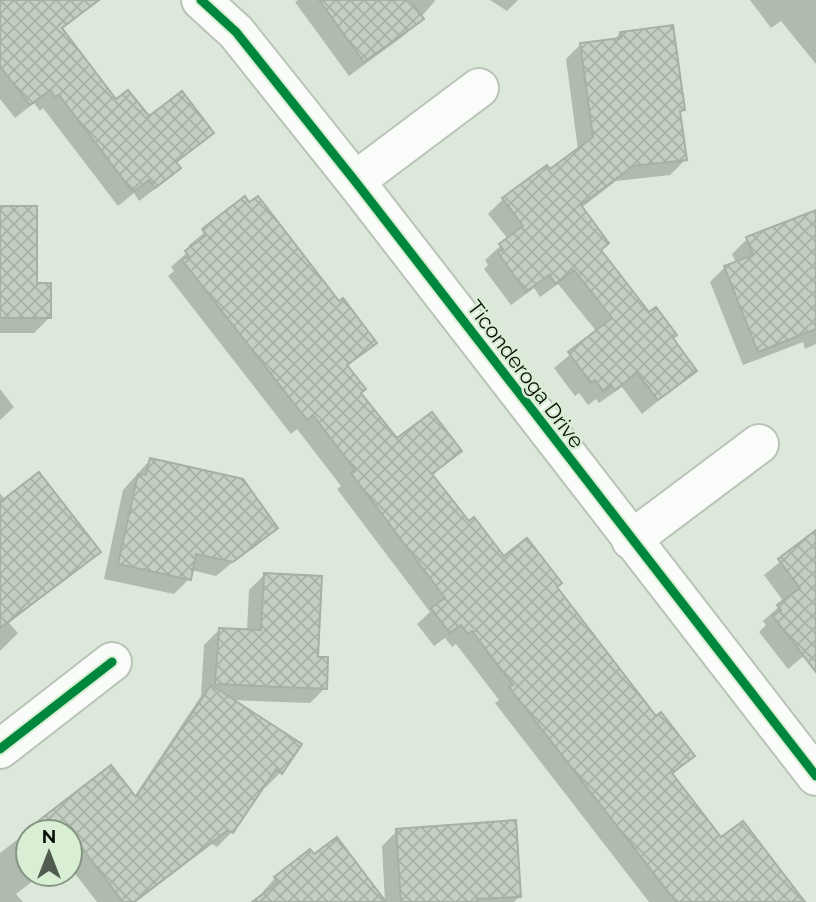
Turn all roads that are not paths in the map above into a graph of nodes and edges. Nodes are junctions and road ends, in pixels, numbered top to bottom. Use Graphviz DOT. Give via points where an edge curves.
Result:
graph roads {
  1 [pos="201,0"];
  2 [pos="479,88"];
  3 [pos="355,181"];
  4 [pos="759,444"];
  5 [pos="631,540"];
  6 [pos="112,662"];
  7 [pos="0,749"];
  8 [pos="816,776"];
  1 -- 3 [label="street, Ticonderoga Drive" via="236,32"];
  2 -- 3 [label="street"];
  3 -- 5 [label="street, Ticonderoga Drive"];
  4 -- 5 [label="street"];
  5 -- 8 [label="street, Ticonderoga Drive"];
  6 -- 7 [label="street"];
}
